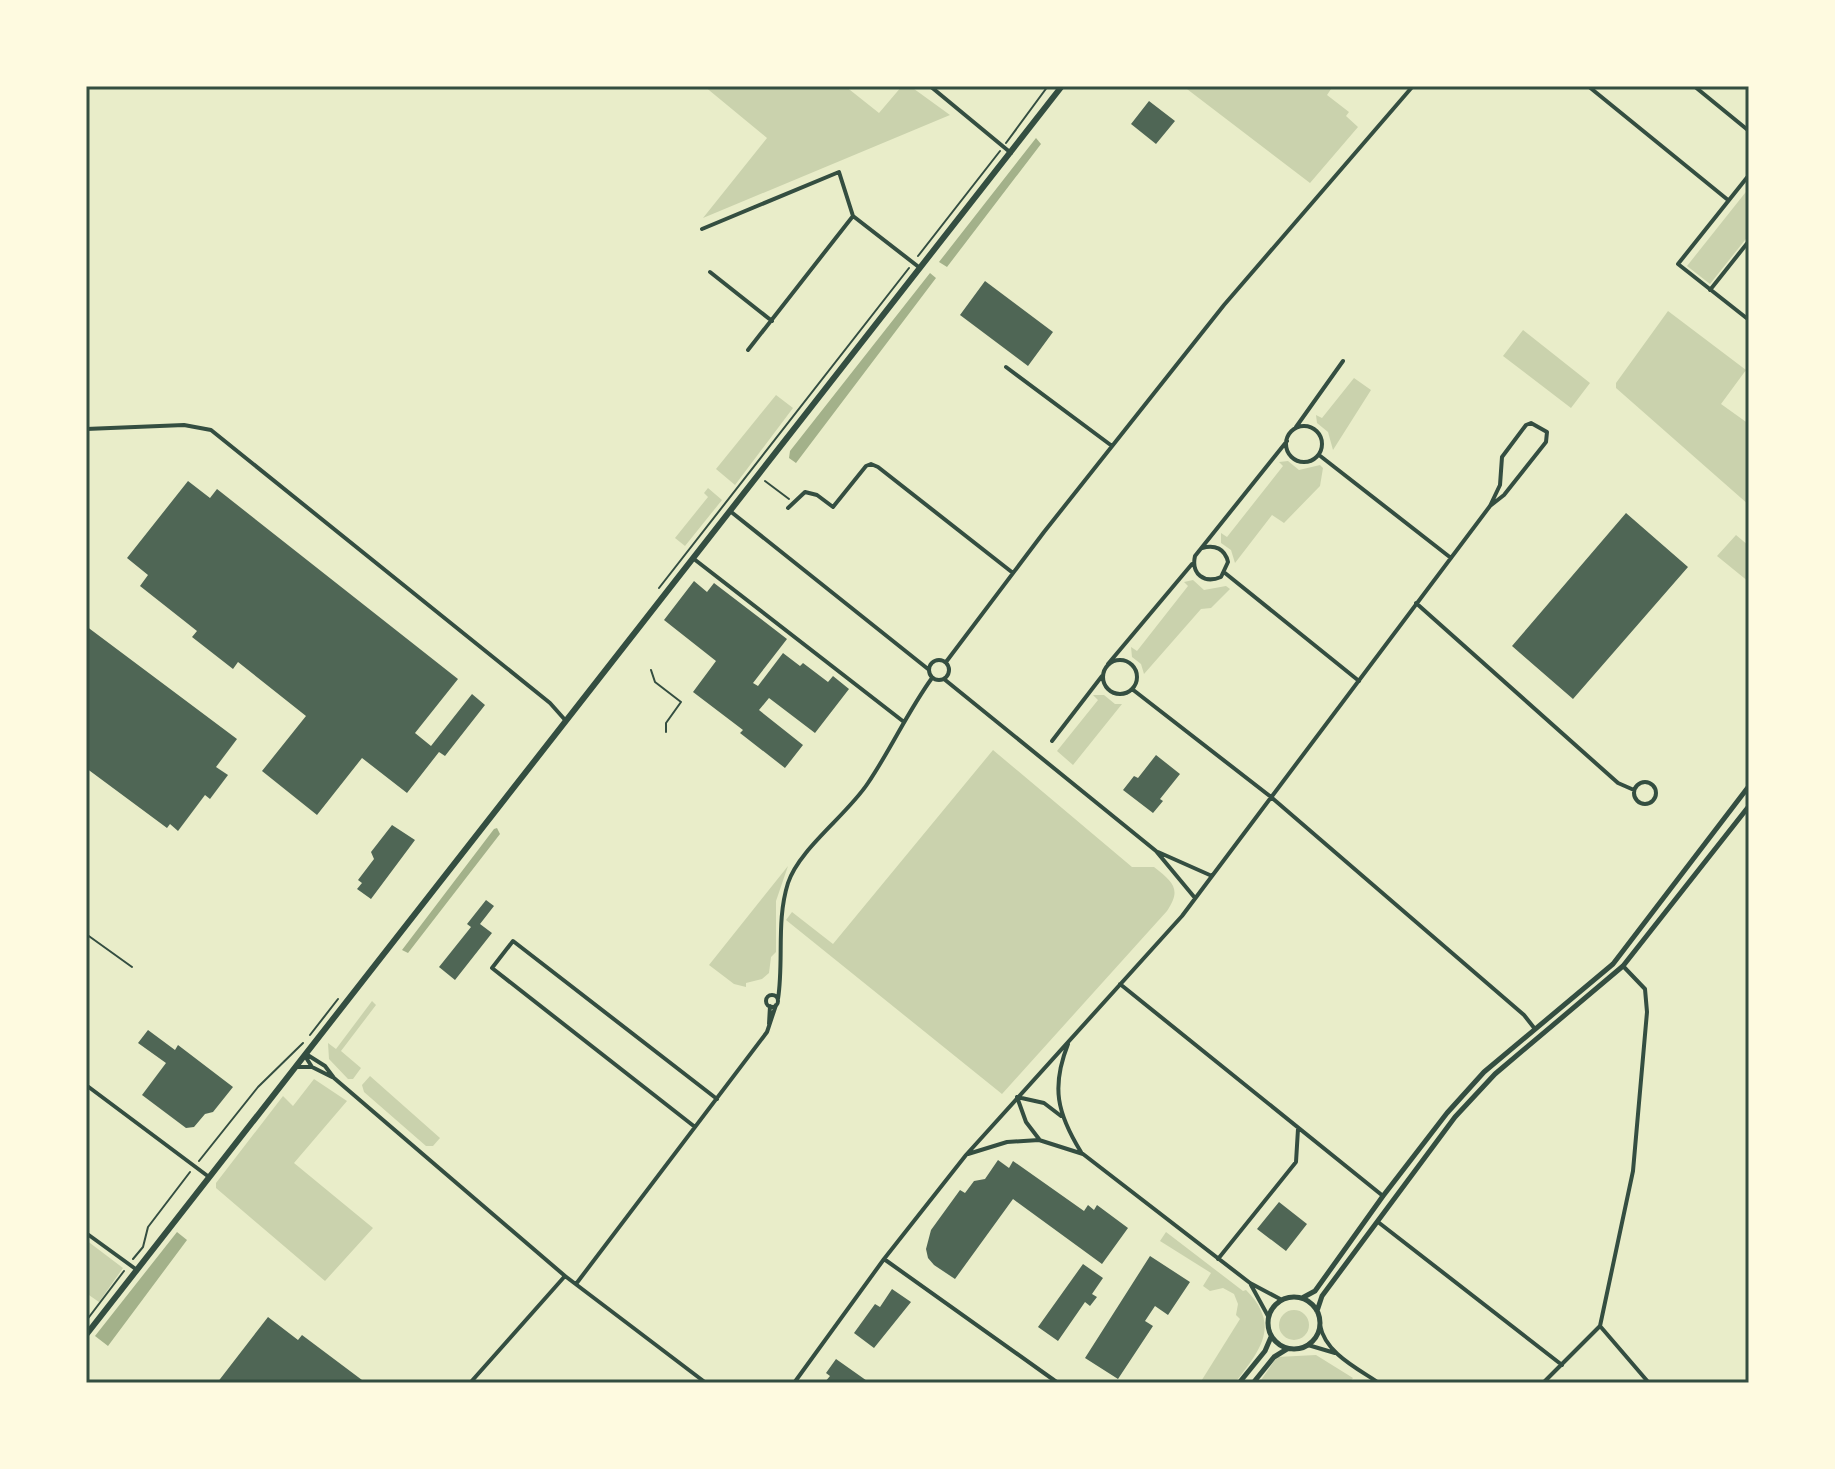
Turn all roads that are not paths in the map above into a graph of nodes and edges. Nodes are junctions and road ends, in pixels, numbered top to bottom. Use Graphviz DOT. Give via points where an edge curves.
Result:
graph roads {
  1 [pos="930,86"];
  2 [pos="1062,86"];
  3 [pos="1413,86"];
  4 [pos="1588,86"];
  5 [pos="1694,86"];
  6 [pos="1749,131"];
  7 [pos="1011,153"];
  8 [pos="1749,175"];
  9 [pos="1728,200"];
  10 [pos="853,216"];
  11 [pos="702,229"];
  12 [pos="1749,241"];
  13 [pos="920,268"];
  14 [pos="710,272"];
  15 [pos="1710,290"];
  16 [pos="1749,320"];
  17 [pos="772,321"];
  18 [pos="748,350"];
  19 [pos="1343,361"];
  20 [pos="1006,367"];
  21 [pos="86,429"];
  22 [pos="1294,429"];
  23 [pos="1287,441"];
  24 [pos="1112,446"];
  25 [pos="1319,455"];
  26 [pos="1490,506"];
  27 [pos="788,508"];
  28 [pos="730,511"];
  29 [pos="1202,548"];
  30 [pos="693,558"];
  31 [pos="1451,558"];
  32 [pos="1194,562"];
  33 [pos="1013,573"];
  34 [pos="1225,573"];
  35 [pos="1416,603"];
  36 [pos="946,662"];
  37 [pos="1108,664"];
  38 [pos="928,669"];
  39 [pos="651,670"];
  40 [pos="1102,676"];
  41 [pos="932,678"];
  42 [pos="944,679"];
  43 [pos="1359,681"];
  44 [pos="1132,689"];
  45 [pos="566,721"];
  46 [pos="904,722"];
  47 [pos="666,732"];
  48 [pos="1052,741"];
  49 [pos="1749,786"];
  50 [pos="1634,790"];
  51 [pos="1271,797"];
  52 [pos="1749,806"];
  53 [pos="1156,851"];
  54 [pos="1212,876"];
  55 [pos="1196,898"];
  56 [pos="86,934"];
  57 [pos="1623,966"];
  58 [pos="132,967"];
  59 [pos="1120,984"];
  60 [pos="780,987"];
  61 [pos="771,995"];
  62 [pos="774,1003"];
  63 [pos="1535,1029"];
  64 [pos="1069,1041"];
  65 [pos="314,1044"];
  66 [pos="305,1054"];
  67 [pos="317,1059"];
  68 [pos="295,1067"];
  69 [pos="312,1067"];
  70 [pos="334,1078"];
  71 [pos="86,1085"];
  72 [pos="1017,1097"];
  73 [pos="717,1099"];
  74 [pos="1061,1116"];
  75 [pos="695,1127"];
  76 [pos="1298,1128"];
  77 [pos="1039,1140"];
  78 [pos="1083,1154"];
  79 [pos="966,1155"];
  80 [pos="209,1177"];
  81 [pos="1383,1196"];
  82 [pos="1377,1221"];
  83 [pos="86,1233"];
  84 [pos="884,1259"];
  85 [pos="1218,1259"];
  86 [pos="137,1270"];
  87 [pos="565,1276"];
  88 [pos="1250,1283"];
  89 [pos="576,1284"];
  90 [pos="1302,1298"];
  91 [pos="1282,1300"];
  92 [pos="1317,1311"];
  93 [pos="1268,1316"];
  94 [pos="1320,1325"];
  95 [pos="1600,1326"];
  96 [pos="86,1335"];
  97 [pos="1271,1337"];
  98 [pos="1308,1345"];
  99 [pos="1287,1349"];
  100 [pos="1338,1354"];
  101 [pos="1562,1365"];
  102 [pos="470,1383"];
  103 [pos="706,1383"];
  104 [pos="794,1383"];
  105 [pos="1058,1383"];
  106 [pos="1239,1383"];
  107 [pos="1253,1383"];
  108 [pos="1379,1383"];
  109 [pos="1543,1383"];
  110 [pos="1649,1383"];
  1 -- 7 [label="street"];
  2 -- 7 [label="main road"];
  3 -- 24 [label="street" via="1224,305"];
  4 -- 9 [label="street"];
  5 -- 6 [label="street"];
  7 -- 13 [label="main road"];
  8 -- 9 [label="street"];
  9 -- 15 [label="street" via="1678,264"];
  10 -- 11 [label="street" via="839,172"];
  10 -- 13 [label="street"];
  10 -- 17 [label="street"];
  12 -- 15 [label="street"];
  13 -- 28 [label="main road"];
  14 -- 17 [label="street"];
  15 -- 16 [label="street"];
  17 -- 18 [label="street"];
  19 -- 22 [label="street"];
  20 -- 24 [label="street"];
  21 -- 45 [label="street" via="184,425 211,430"];
  22 -- 23 [label="street"];
  22 -- 25 [label="street" via="1305,426 1319,434"];
  23 -- 25 [label="street" via="1297,460"];
  23 -- 29 [label="street"];
  24 -- 33 [label="street"];
  25 -- 31 [label="street"];
  26 -- 26 [label="street" via="1546,442 1547,432 1538,424 1526,425 1502,457 1500,485"];
  26 -- 31 [label="street"];
  27 -- 33 [label="street" via="799,495 810,492 833,507 871,464"];
  28 -- 30 [label="main road"];
  28 -- 38 [label="street"];
  29 -- 32 [label="street"];
  29 -- 34 [label="street" via="1214,546 1224,552"];
  30 -- 45 [label="main road"];
  30 -- 46 [label="street"];
  31 -- 35 [label="street"];
  32 -- 34 [label="street" via="1205,579 1216,580"];
  32 -- 37 [label="street"];
  33 -- 36 [label="street"];
  34 -- 43 [label="street"];
  35 -- 43 [label="street"];
  35 -- 50 [label="street" via="1618,783"];
  36 -- 38 [label="street" via="933,661"];
  36 -- 42 [label="street" via="949,671"];
  37 -- 40 [label="street"];
  37 -- 44 [label="street" via="1119,659 1130,663 1137,679"];
  38 -- 41 [label="street"];
  39 -- 47 [label="lane" via="655,682 681,702 666,723"];
  40 -- 44 [label="street" via="1115,694"];
  40 -- 48 [label="street"];
  41 -- 42 [label="street"];
  41 -- 46 [label="street"];
  42 -- 53 [label="street"];
  43 -- 51 [label="street"];
  44 -- 51 [label="street"];
  45 -- 65 [label="main road"];
  46 -- 60 [label="street" via="868,783 789,880 781,910"];
  49 -- 63 [label="street" via="1613,964"];
  50 -- 50 [label="street" via="1642,804 1656,796 1648,782"];
  51 -- 54 [label="street"];
  51 -- 63 [label="street"];
  52 -- 57 [label="street"];
  53 -- 54 [label="street"];
  53 -- 55 [label="street"];
  54 -- 55 [label="street"];
  55 -- 59 [label="street"];
  56 -- 58 [label="lane"];
  57 -- 82 [label="street" via="1487,1083"];
  57 -- 95 [label="street" via="1645,989 1647,1012 1633,1171"];
  59 -- 64 [label="street"];
  59 -- 76 [label="street"];
  60 -- 61 [label="street"];
  60 -- 62 [label="street"];
  61 -- 62 [label="street"];
  61 -- 62 [label="street" via="766,1000"];
  62 -- 73 [label="street" via="769,1027"];
  63 -- 81 [label="street" via="1484,1072"];
  64 -- 72 [label="street"];
  64 -- 74 [label="street" via="1058,1072"];
  65 -- 66 [label="main road"];
  65 -- 67 [label="street"];
  66 -- 67 [label="street"];
  66 -- 68 [label="main road"];
  66 -- 69 [label="street"];
  67 -- 70 [label="street"];
  68 -- 69 [label="street"];
  68 -- 80 [label="main road"];
  69 -- 70 [label="street"];
  70 -- 87 [label="street"];
  71 -- 80 [label="street"];
  72 -- 74 [label="street" via="1044,1103"];
  72 -- 77 [label="street"];
  72 -- 79 [label="street"];
  73 -- 75 [label="street"];
  73 -- 75 [label="street" via="513,941 492,968"];
  74 -- 78 [label="street"];
  75 -- 89 [label="street"];
  76 -- 81 [label="street"];
  76 -- 85 [label="street" via="1296,1162"];
  77 -- 78 [label="street"];
  77 -- 79 [label="street" via="1007,1142"];
  78 -- 85 [label="street"];
  79 -- 84 [label="street"];
  80 -- 86 [label="main road"];
  81 -- 90 [label="street" via="1315,1291"];
  82 -- 92 [label="street" via="1322,1296"];
  82 -- 101 [label="street"];
  83 -- 86 [label="street"];
  84 -- 104 [label="street"];
  84 -- 105 [label="street"];
  85 -- 88 [label="street"];
  86 -- 96 [label="main road"];
  87 -- 89 [label="street"];
  87 -- 102 [label="street"];
  88 -- 91 [label="street"];
  88 -- 93 [label="street"];
  89 -- 103 [label="street"];
  90 -- 91 [label="street"];
  90 -- 92 [label="street"];
  91 -- 93 [label="street"];
  92 -- 94 [label="street"];
  93 -- 97 [label="street"];
  94 -- 98 [label="street"];
  94 -- 100 [label="street"];
  95 -- 101 [label="street"];
  95 -- 110 [label="street"];
  97 -- 99 [label="street"];
  97 -- 106 [label="street"];
  98 -- 99 [label="street"];
  98 -- 100 [label="street"];
  99 -- 107 [label="street"];
  100 -- 108 [label="street"];
  101 -- 109 [label="street"];
}
